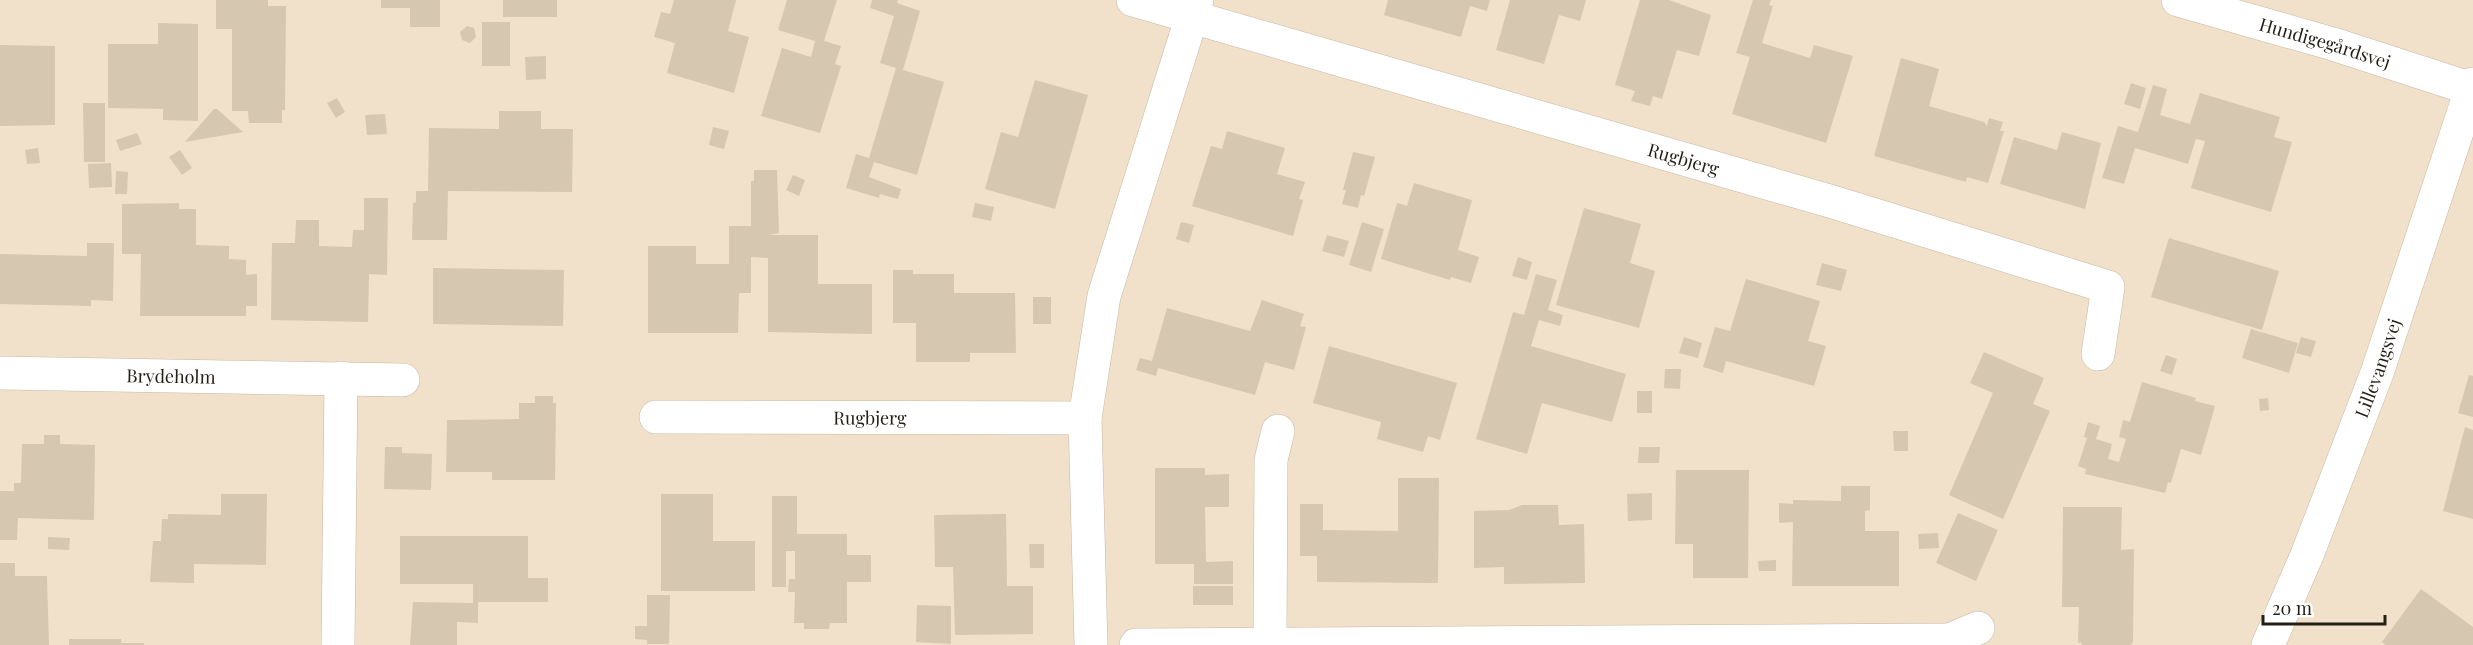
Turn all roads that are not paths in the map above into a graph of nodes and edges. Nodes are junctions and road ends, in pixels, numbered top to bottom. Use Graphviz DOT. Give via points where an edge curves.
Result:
graph roads {
  1 [pos="1132,0"];
  2 [pos="2178,0"];
  3 [pos="2236,8"];
  4 [pos="1194,9"];
  5 [pos="2472,87"];
  6 [pos="2098,354"];
  7 [pos="0,373"];
  8 [pos="341,378"];
  9 [pos="403,380"];
  10 [pos="656,417"];
  11 [pos="1085,418"];
  12 [pos="1278,431"];
  13 [pos="1958,638"];
  14 [pos="1270,643"];
  15 [pos="338,645"];
  16 [pos="1091,645"];
  17 [pos="1136,645"];
  18 [pos="2268,645"];
  1 -- 4 [label="street, Rugbjerg"];
  2 -- 3 [label="street, Hundigegårdsvej"];
  3 -- 5 [label="street, Hundigegårdsvej" via="2333,44"];
  4 -- 6 [label="street, Rugbjerg" via="2108,287"];
  4 -- 11 [label="street" via="1104,296"];
  5 -- 18 [label="street, Lillevangsvej" via="2377,373"];
  7 -- 8 [label="street, Brydeholm"];
  8 -- 9 [label="street, Brydeholm"];
  8 -- 15 [label="street"];
  10 -- 11 [label="street, Rugbjerg"];
  11 -- 16 [label="street"];
  12 -- 14 [label="street" via="1271,460"];
  13 -- 14 [label="street"];
  14 -- 17 [label="street"];
}
